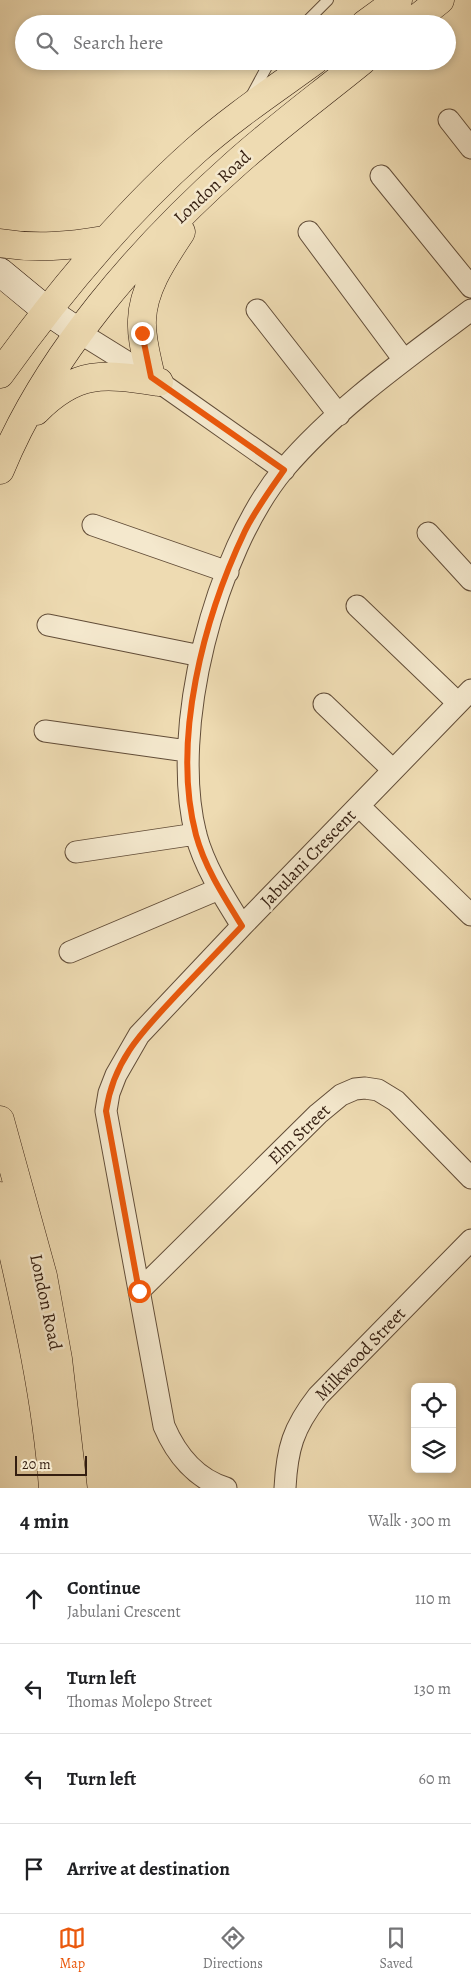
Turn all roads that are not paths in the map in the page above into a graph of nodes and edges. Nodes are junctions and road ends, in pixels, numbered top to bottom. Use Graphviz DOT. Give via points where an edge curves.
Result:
graph roads {
  1 [pos="328,0"];
  2 [pos="398,0"];
  3 [pos="440,0"];
  4 [pos="313,15"];
  5 [pos="377,15"];
  6 [pos="421,15"];
  7 [pos="265,70"];
  8 [pos="302,70"];
  9 [pos="351,70"];
  10 [pos="241,114"];
  11 [pos="449,120"];
  12 [pos="471,148"];
  13 [pos="381,176"];
  14 [pos="206,190"];
  15 [pos="309,232"];
  16 [pos="104,240"];
  17 [pos="0,242"];
  18 [pos="0,272"];
  19 [pos="471,287"];
  20 [pos="46,310"];
  21 [pos="257,310"];
  22 [pos="471,310"];
  23 [pos="80,333"];
  24 [pos="404,360"];
  25 [pos="0,374"];
  26 [pos="155,380"];
  27 [pos="339,415"];
  28 [pos="15,434"];
  29 [pos="0,470"];
  30 [pos="284,470"];
  31 [pos="93,525"];
  32 [pos="428,533"];
  33 [pos="228,572"];
  34 [pos="471,580"];
  35 [pos="357,606"];
  36 [pos="48,624"];
  37 [pos="201,656"];
  38 [pos="464,696"];
  39 [pos="324,704"];
  40 [pos="45,731"];
  41 [pos="187,751"];
  42 [pos="393,770"];
  43 [pos="359,806"];
  44 [pos="196,834"];
  45 [pos="76,852"];
  46 [pos="219,889"];
  47 [pos="471,915"];
  48 [pos="242,926"];
  49 [pos="70,952"];
  50 [pos="0,1120"];
  51 [pos="471,1178"];
  52 [pos="0,1196"];
  53 [pos="471,1240"];
  54 [pos="139,1291"];
  55 [pos="53,1488"];
  56 [pos="73,1488"];
  57 [pos="226,1488"];
  58 [pos="285,1488"];
  1 -- 4 [label="lane"];
  2 -- 5 [label="main road"];
  3 -- 6 [label="main road"];
  7 -- 10 [label="lane"];
  8 -- 10 [label="main road, London Road"];
  9 -- 14 [label="main road, London Road"];
  10 -- 16 [label="main road, London Road" via="195,151"];
  11 -- 12 [label="street"];
  13 -- 19 [label="street"];
  14 -- 23 [label="main road, London Road" via="167,228"];
  14 -- 26 [label="main road" via="152,280 145,300 142,333"];
  15 -- 24 [label="street"];
  16 -- 17 [label="main road" via="32,248"];
  16 -- 20 [label="main road, London Road"];
  18 -- 20 [label="street"];
  20 -- 23 [label="street"];
  20 -- 25 [label="main road, London Road"];
  21 -- 27 [label="street"];
  22 -- 24 [label="street"];
  23 -- 26 [label="street"];
  23 -- 28 [label="main road, London Road" via="40,389"];
  24 -- 27 [label="street"];
  26 -- 28 [label="main road" via="100,376 83,379 50,397"];
  26 -- 30 [label="street"];
  27 -- 30 [label="street"];
  28 -- 29 [label="main road, London Road"];
  30 -- 33 [label="street" via="246,530"];
  31 -- 33 [label="street"];
  32 -- 34 [label="street"];
  33 -- 37 [label="street"];
  35 -- 38 [label="street"];
  36 -- 37 [label="street"];
  37 -- 41 [label="street"];
  38 -- 42 [label="street"];
  39 -- 42 [label="street"];
  40 -- 41 [label="street"];
  41 -- 44 [label="street"];
  42 -- 43 [label="street"];
  43 -- 47 [label="street, Jabulani Crescent"];
  43 -- 48 [label="street, Jabulani Crescent"];
  44 -- 45 [label="street"];
  44 -- 46 [label="street"];
  46 -- 48 [label="street"];
  46 -- 49 [label="street"];
  48 -- 54 [label="street, Jabulani Crescent" via="139,1035 109,1093 106,1111"];
  50 -- 56 [label="main road, London Road" via="42,1276 58,1358"];
  51 -- 54 [label="street, Elm Street" via="396,1101 378,1090 355,1089 341,1095 318,1114"];
  52 -- 55 [label="main road, London Road" via="39,1373"];
  53 -- 58 [label="street, Milkwood Street" via="309,1408 291,1441 286,1460"];
  54 -- 57 [label="street, Jabulani Crescent" via="164,1426 170,1440 188,1465 216,1485"];
}
